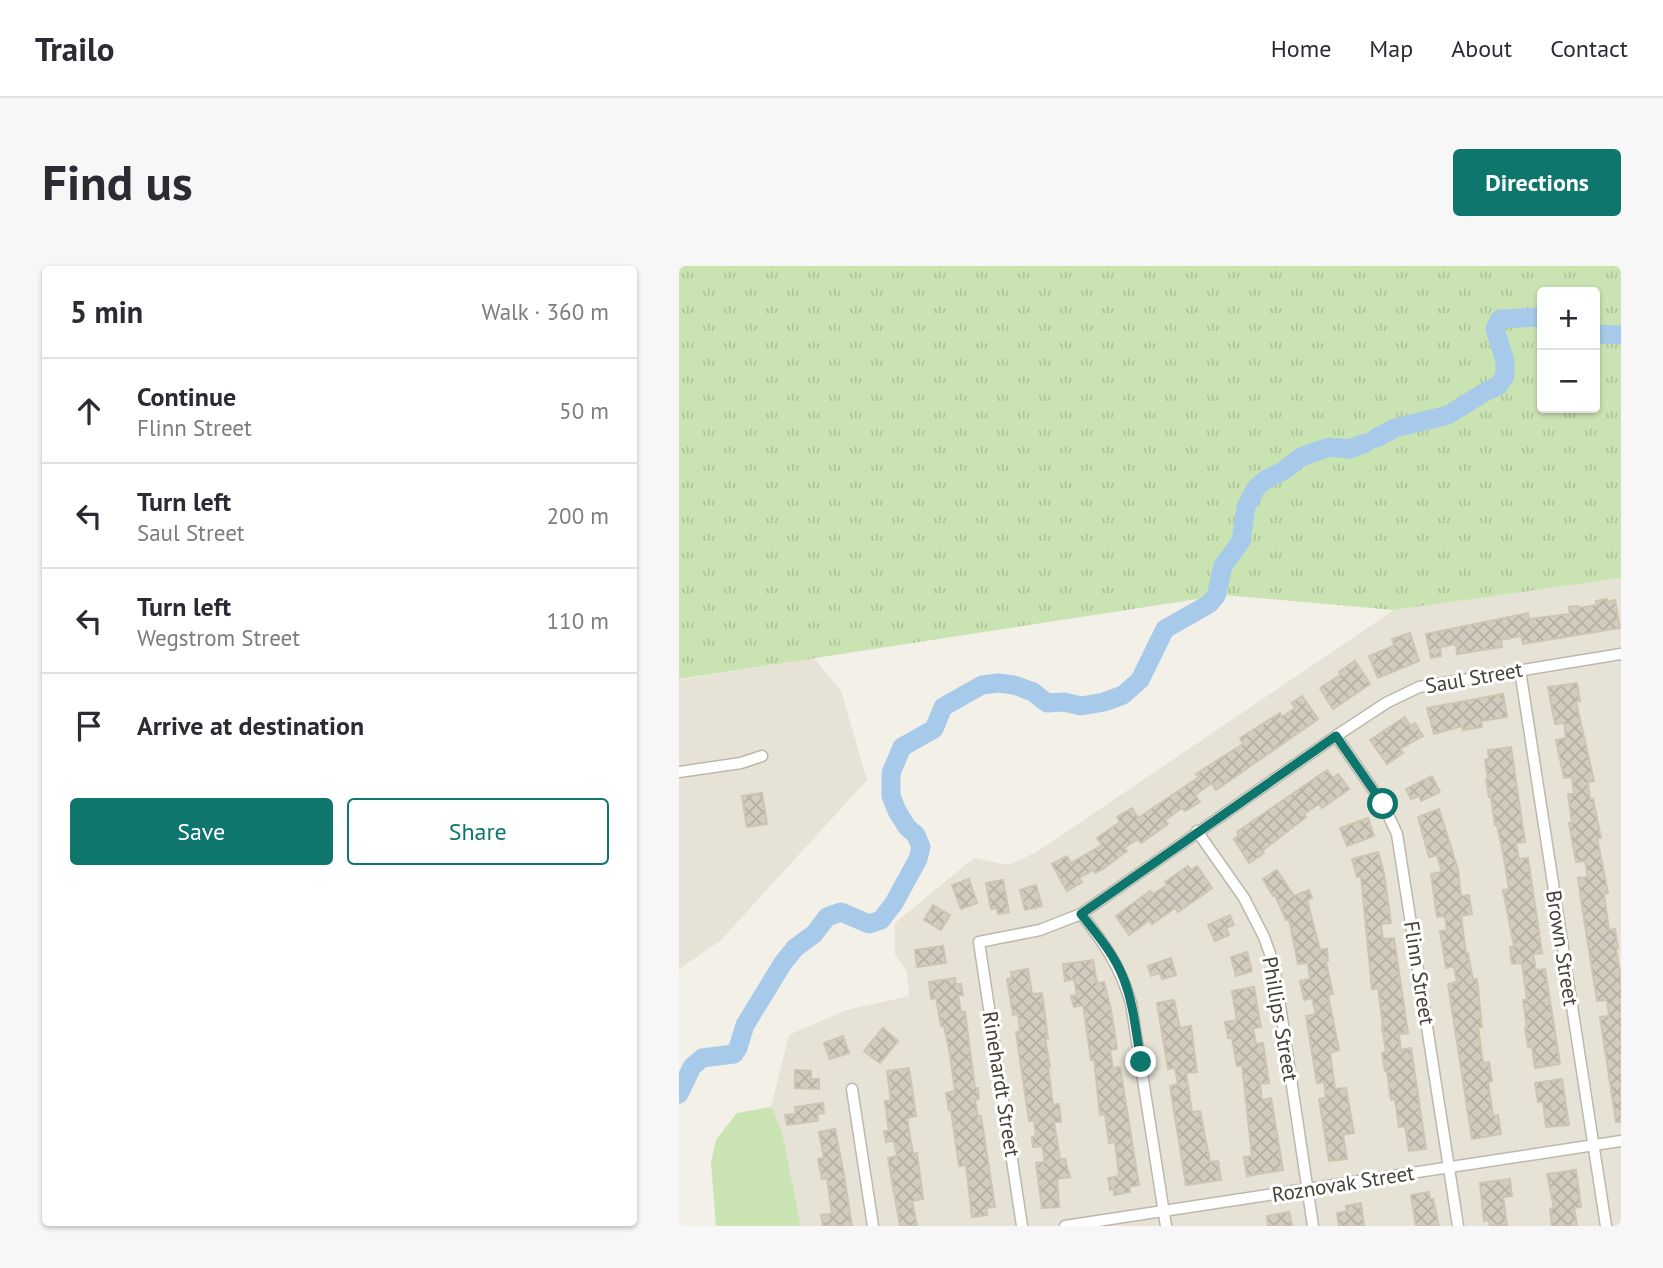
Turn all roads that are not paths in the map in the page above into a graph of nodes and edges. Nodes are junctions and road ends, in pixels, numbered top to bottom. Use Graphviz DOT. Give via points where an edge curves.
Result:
graph roads {
  1 [pos="1621,654"];
  2 [pos="1520,670"];
  3 [pos="1336,736"];
  4 [pos="762,756"];
  5 [pos="679,772"];
  6 [pos="1197,831"];
  7 [pos="1081,914"];
  8 [pos="979,942"];
  9 [pos="852,1089"];
  10 [pos="1621,1142"];
  11 [pos="1593,1146"];
  12 [pos="1450,1168"];
  13 [pos="1307,1189"];
  14 [pos="1163,1211"];
  15 [pos="873,1226"];
  16 [pos="1022,1226"];
  17 [pos="1065,1226"];
  18 [pos="1166,1226"];
  19 [pos="1313,1226"];
  20 [pos="1458,1226"];
  21 [pos="1606,1226"];
  1 -- 2 [label="street, Saul Street"];
  2 -- 3 [label="street, Saul Street" via="1419,687"];
  2 -- 11 [label="street, Brown Street"];
  3 -- 6 [label="street, Saul Street"];
  3 -- 12 [label="street, Flinn Street" via="1383,804 1397,834"];
  4 -- 5 [label="street"];
  6 -- 7 [label="street, Saul Street"];
  6 -- 13 [label="street, Phillips Street" via="1244,898 1274,965"];
  7 -- 8 [label="street, Saul Street" via="1040,930"];
  7 -- 14 [label="street" via="1123,976 1131,1003"];
  8 -- 16 [label="street, Rinehardt Street"];
  9 -- 15 [label="street"];
  10 -- 11 [label="street, Roznovak Street"];
  11 -- 12 [label="street, Roznovak Street"];
  11 -- 21 [label="street, Brown Street"];
  12 -- 13 [label="street, Roznovak Street"];
  12 -- 20 [label="street, Flinn Street"];
  13 -- 14 [label="street, Roznovak Street"];
  13 -- 19 [label="street, Phillips Street"];
  14 -- 17 [label="street, Roznovak Street"];
  14 -- 18 [label="street"];
}
